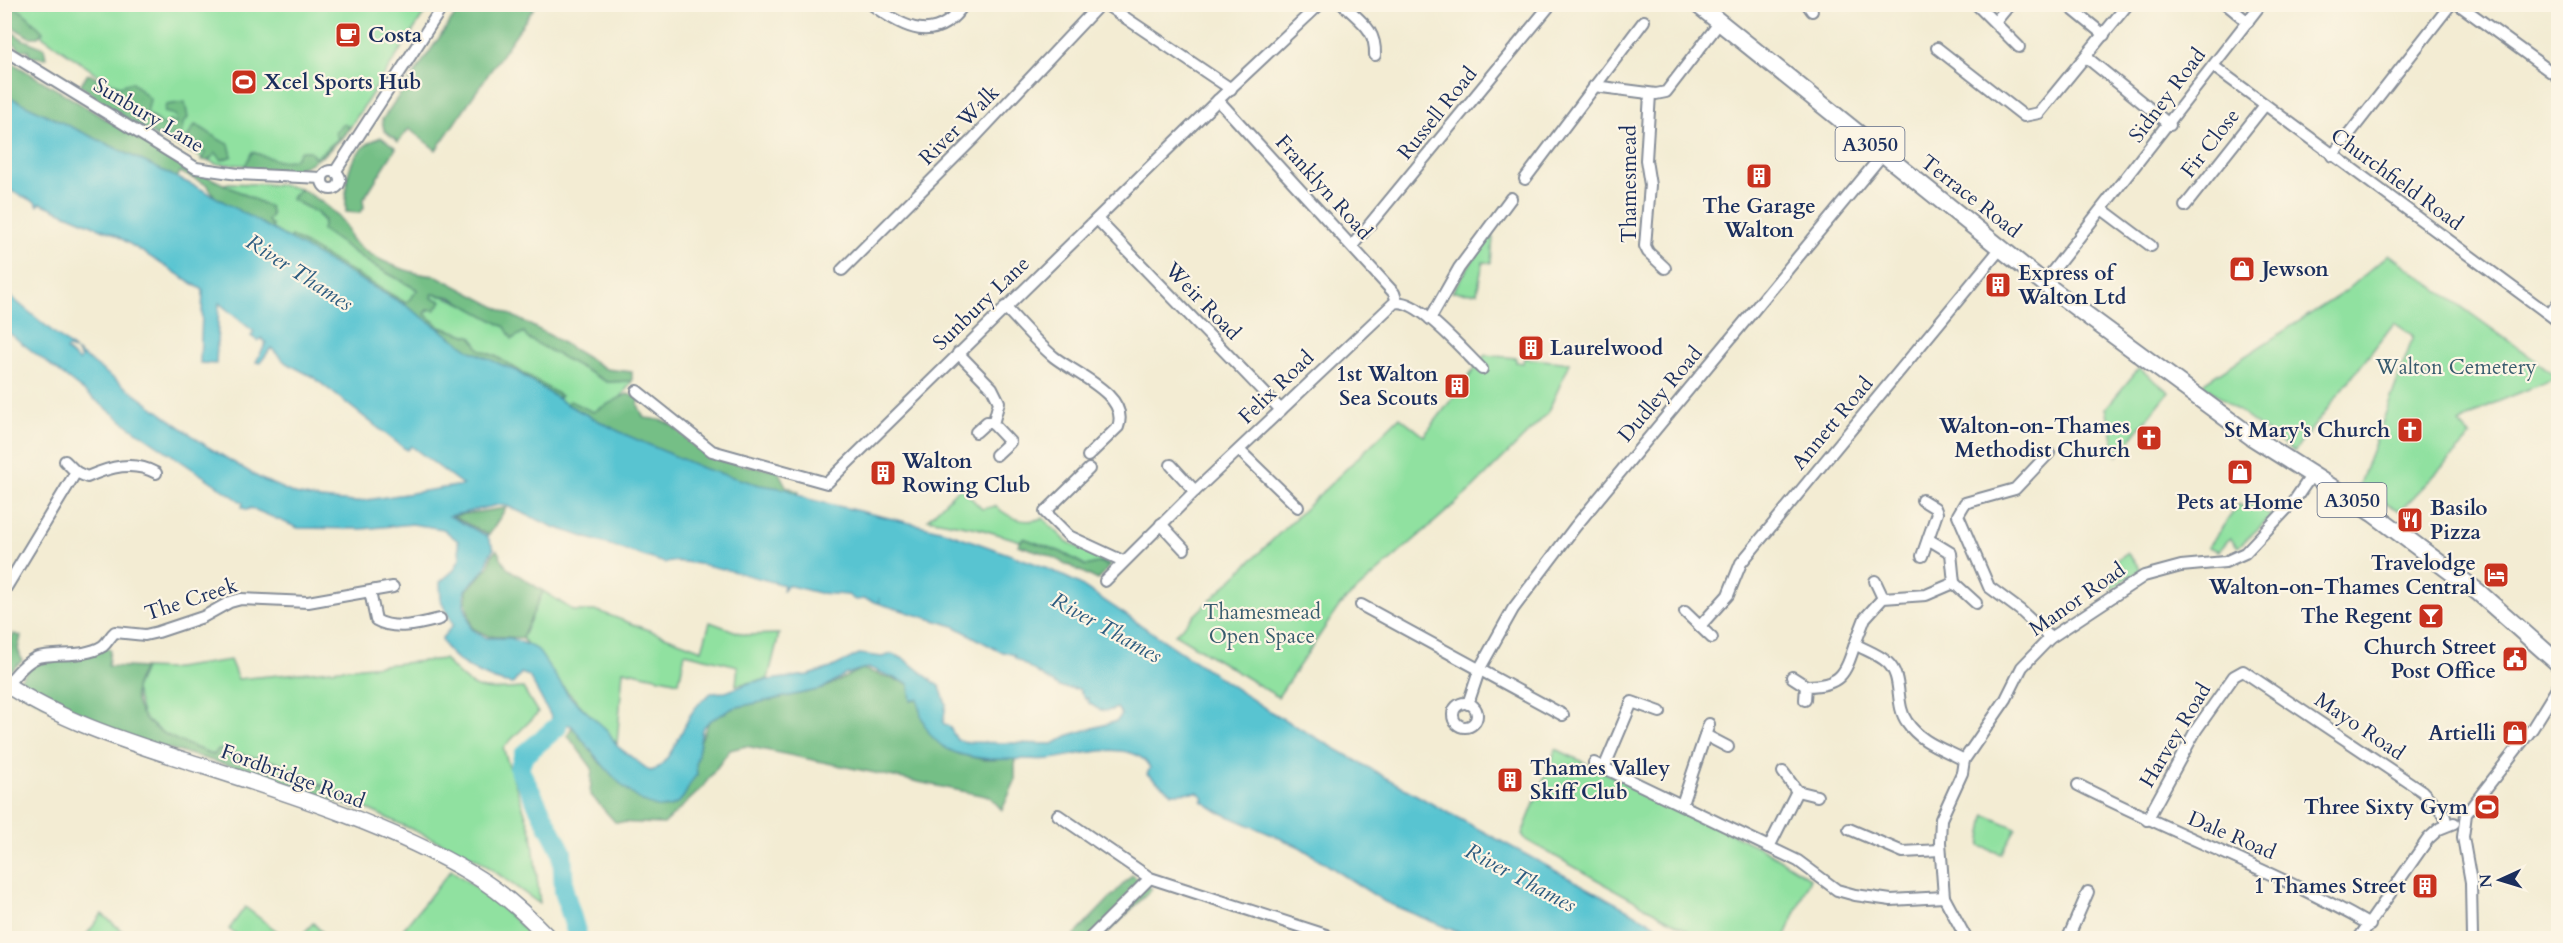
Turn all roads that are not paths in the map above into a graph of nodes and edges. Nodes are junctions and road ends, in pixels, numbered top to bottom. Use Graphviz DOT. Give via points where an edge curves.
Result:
graph roads {
  1 [pos="444,4"];
  2 [pos="871,4"];
  3 [pos="964,4"];
  4 [pos="1100,4"];
  5 [pos="1320,4"];
  6 [pos="1343,4"];
  7 [pos="1551,4"];
  8 [pos="1697,4"];
  9 [pos="1976,4"];
  10 [pos="2010,4"];
  11 [pos="2066,4"];
  12 [pos="2128,4"];
  13 [pos="2226,4"];
  14 [pos="2261,4"];
  15 [pos="2451,4"];
  16 [pos="2458,4"];
  17 [pos="1112,6"];
  18 [pos="1644,21"];
  19 [pos="1996,21"];
  20 [pos="1720,22"];
  21 [pos="2248,22"];
  22 [pos="2104,35"];
  23 [pos="2019,47"];
  24 [pos="1937,48"];
  25 [pos="4,50"];
  26 [pos="1375,55"];
  27 [pos="2086,57"];
  28 [pos="2213,66"];
  29 [pos="2559,77"];
  30 [pos="1594,86"];
  31 [pos="1231,89"];
  32 [pos="1650,94"];
  33 [pos="1218,100"];
  34 [pos="2265,105"];
  35 [pos="2170,125"];
  36 [pos="1882,154"];
  37 [pos="2332,156"];
  38 [pos="335,172"];
  39 [pos="322,178"];
  40 [pos="1525,179"];
  41 [pos="1512,198"];
  42 [pos="2185,206"];
  43 [pos="2103,210"];
  44 [pos="1097,219"];
  45 [pos="1352,246"];
  46 [pos="2151,246"];
  47 [pos="2001,249"];
  48 [pos="1665,268"];
  49 [pos="842,270"];
  50 [pos="2045,281"];
  51 [pos="1397,302"];
  52 [pos="2559,303"];
  53 [pos="1005,307"];
  54 [pos="2554,318"];
  55 [pos="1430,319"];
  56 [pos="958,353"];
  57 [pos="1482,369"];
  58 [pos="637,391"];
  59 [pos="1281,410"];
  60 [pos="993,424"];
  61 [pos="976,432"];
  62 [pos="1239,450"];
  63 [pos="2049,453"];
  64 [pos="996,455"];
  65 [pos="1088,456"];
  66 [pos="65,461"];
  67 [pos="1171,465"];
  68 [pos="1089,469"];
  69 [pos="76,472"];
  70 [pos="156,473"];
  71 [pos="2312,476"];
  72 [pos="1195,491"];
  73 [pos="1922,500"];
  74 [pos="1298,507"];
  75 [pos="1161,524"];
  76 [pos="1928,539"];
  77 [pos="1184,549"];
  78 [pos="1922,556"];
  79 [pos="1123,561"];
  80 [pos="1875,581"];
  81 [pos="1105,582"];
  82 [pos="1954,584"];
  83 [pos="393,586"];
  84 [pos="4,591"];
  85 [pos="370,592"];
  86 [pos="1883,598"];
  87 [pos="1976,603"];
  88 [pos="1360,605"];
  89 [pos="1685,612"];
  90 [pos="440,619"];
  91 [pos="1700,626"];
  92 [pos="1712,638"];
  93 [pos="2050,638"];
  94 [pos="1855,644"];
  95 [pos="2559,663"];
  96 [pos="1480,668"];
  97 [pos="2240,672"];
  98 [pos="1791,676"];
  99 [pos="6,684"];
  100 [pos="1806,686"];
  101 [pos="2559,687"];
  102 [pos="1805,700"];
  103 [pos="1468,704"];
  104 [pos="1660,712"];
  105 [pos="1563,715"];
  106 [pos="1728,747"];
  107 [pos="1964,760"];
  108 [pos="1783,772"];
  109 [pos="2078,785"];
  110 [pos="1797,791"];
  111 [pos="1817,796"];
  112 [pos="1682,804"];
  113 [pos="1058,815"];
  114 [pos="2147,820"];
  115 [pos="2463,824"];
  116 [pos="2447,825"];
  117 [pos="1849,829"];
  118 [pos="1769,847"];
  119 [pos="1940,850"];
  120 [pos="1150,878"];
  121 [pos="2088,892"];
  122 [pos="1944,897"];
  123 [pos="2370,925"];
  124 [pos="1326,935"];
  125 [pos="549,939"];
  126 [pos="1090,939"];
  127 [pos="1966,939"];
  128 [pos="2068,939"];
  129 [pos="2359,939"];
  130 [pos="2472,939"];
  1 -- 38 [label="street"];
  2 -- 3 [label="street" via="892,21 919,30 948,22"];
  4 -- 49 [label="street, River Walk"];
  5 -- 31 [label="street, Sunbury Lane"];
  6 -- 26 [label="street" via="1373,34"];
  7 -- 45 [label="street, Russell Road"];
  8 -- 20 [label="main road, Terrace Road / A3050"];
  9 -- 19 [label="street"];
  10 -- 19 [label="street"];
  11 -- 22 [label="street"];
  12 -- 22 [label="street"];
  13 -- 21 [label="street"];
  14 -- 21 [label="street, Sidney Road"];
  15 -- 37 [label="street"];
  16 -- 29 [label="street"];
  17 -- 31 [label="street"];
  18 -- 30 [label="street"];
  19 -- 23 [label="street"];
  20 -- 32 [label="street" via="1670,87 1661,94"];
  20 -- 36 [label="main road, Terrace Road / A3050"];
  21 -- 28 [label="street, Sidney Road"];
  22 -- 27 [label="street"];
  24 -- 27 [label="street" via="2024,116 2039,113"];
  25 -- 39 [label="street, Sunbury Lane" via="196,168"];
  27 -- 35 [label="street"];
  28 -- 34 [label="street, Churchfield Road"];
  28 -- 35 [label="street, Sidney Road"];
  30 -- 32 [label="street"];
  30 -- 40 [label="street"];
  31 -- 33 [label="street, Sunbury Lane"];
  32 -- 48 [label="street, Thamesmead" via="1646,246"];
  33 -- 44 [label="street, Sunbury Lane"];
  33 -- 45 [label="street, Franklyn Road"];
  34 -- 37 [label="street, Churchfield Road"];
  34 -- 42 [label="street, Fir Close"];
  35 -- 43 [label="street, Sidney Road"];
  36 -- 47 [label="main road, Terrace Road / A3050"];
  36 -- 96 [label="street, Dudley Road" via="1575,527 1513,609"];
  37 -- 54 [label="street, Churchfield Road"];
  38 -- 39 [label="street" via="325,172"];
  38 -- 39 [label="street" via="340,182 333,189 324,187"];
  41 -- 55 [label="street" via="1459,268"];
  43 -- 46 [label="street"];
  43 -- 50 [label="street, Sidney Road"];
  44 -- 53 [label="street, Sunbury Lane"];
  44 -- 59 [label="street, Weir Road"];
  45 -- 51 [label="street, Franklyn Road"];
  47 -- 50 [label="main road, Terrace Road / A3050"];
  47 -- 91 [label="street, Annett Road" via="1741,563 1728,595"];
  50 -- 71 [label="main road, Terrace Road / A3050" via="2252,437"];
  51 -- 55 [label="street" via="1411,305"];
  51 -- 59 [label="street, Felix Road"];
  52 -- 54 [label="street"];
  53 -- 56 [label="street, Sunbury Lane"];
  53 -- 65 [label="street" via="1053,355 1106,393 1119,410 1118,427"];
  55 -- 57 [label="street"];
  56 -- 58 [label="street, Sunbury Lane" via="827,483 712,451"];
  56 -- 60 [label="street" via="998,397 1000,407"];
  59 -- 62 [label="street, Felix Road"];
  60 -- 61 [label="street" via="987,422"];
  60 -- 64 [label="street" via="1010,442"];
  62 -- 72 [label="street, Felix Road"];
  62 -- 74 [label="street"];
  63 -- 93 [label="street" via="2020,485 2003,494 1965,503 1959,515 1989,587"];
  66 -- 69 [label="street"];
  67 -- 72 [label="street"];
  68 -- 79 [label="street" via="1045,512 1069,536"];
  69 -- 70 [label="street" via="87,477 112,466 144,467"];
  69 -- 84 [label="street"];
  71 -- 93 [label="street, Manor Road" via="2245,553 2224,562 2144,576"];
  71 -- 95 [label="main road, A3050" via="2436,560"];
  72 -- 75 [label="street, Felix Road"];
  73 -- 76 [label="street" via="1937,513"];
  75 -- 77 [label="street"];
  75 -- 79 [label="street, Felix Road"];
  76 -- 78 [label="street"];
  76 -- 82 [label="street" via="1951,553"];
  79 -- 81 [label="street, Felix Road"];
  80 -- 86 [label="street"];
  82 -- 86 [label="street" via="1926,595"];
  82 -- 87 [label="street"];
  83 -- 85 [label="street, The Creek"];
  85 -- 90 [label="street" via="376,620 383,624 413,626"];
  85 -- 99 [label="street, The Creek" via="308,602 241,599 158,632 115,632 98,648 74,655 37,657"];
  86 -- 94 [label="street" via="1865,618"];
  88 -- 96 [label="street"];
  89 -- 91 [label="street"];
  91 -- 92 [label="street"];
  93 -- 107 [label="street, Manor Road" via="2022,667 2006,699"];
  94 -- 100 [label="street" via="1848,665 1835,681"];
  94 -- 107 [label="street" via="1892,667 1901,711 1911,728 1926,741"];
  96 -- 103 [label="street, Dudley Road"];
  96 -- 105 [label="street"];
  97 -- 114 [label="street, Harvey Road" via="2196,730"];
  97 -- 116 [label="street, Mayo Road" via="2247,672 2422,791 2444,814"];
  98 -- 100 [label="street"];
  99 -- 125 [label="street, Fordbridge Road" via="87,726 302,799 397,837 473,874"];
  100 -- 102 [label="street"];
  101 -- 115 [label="street" via="2519,746 2473,802"];
  104 -- 112 [label="street" via="1632,702 1599,765"];
  106 -- 112 [label="street" via="1707,729"];
  107 -- 119 [label="street, Manor Road" via="1941,819"];
  108 -- 110 [label="street"];
  109 -- 114 [label="street, Dale Road"];
  110 -- 111 [label="street"];
  110 -- 118 [label="street"];
  112 -- 118 [label="street"];
  113 -- 120 [label="street"];
  114 -- 123 [label="street, Dale Road" via="2305,888"];
  115 -- 116 [label="street"];
  115 -- 130 [label="street" via="2472,892"];
  116 -- 123 [label="street" via="2424,845"];
  117 -- 119 [label="street" via="1904,853"];
  118 -- 122 [label="street" via="1798,861 1837,890 1855,896 1910,900"];
  119 -- 122 [label="street, Manor Road"];
  120 -- 124 [label="street"];
  120 -- 126 [label="street"];
  121 -- 128 [label="street"];
  122 -- 127 [label="street, Manor Road"];
  123 -- 129 [label="street"];
}
